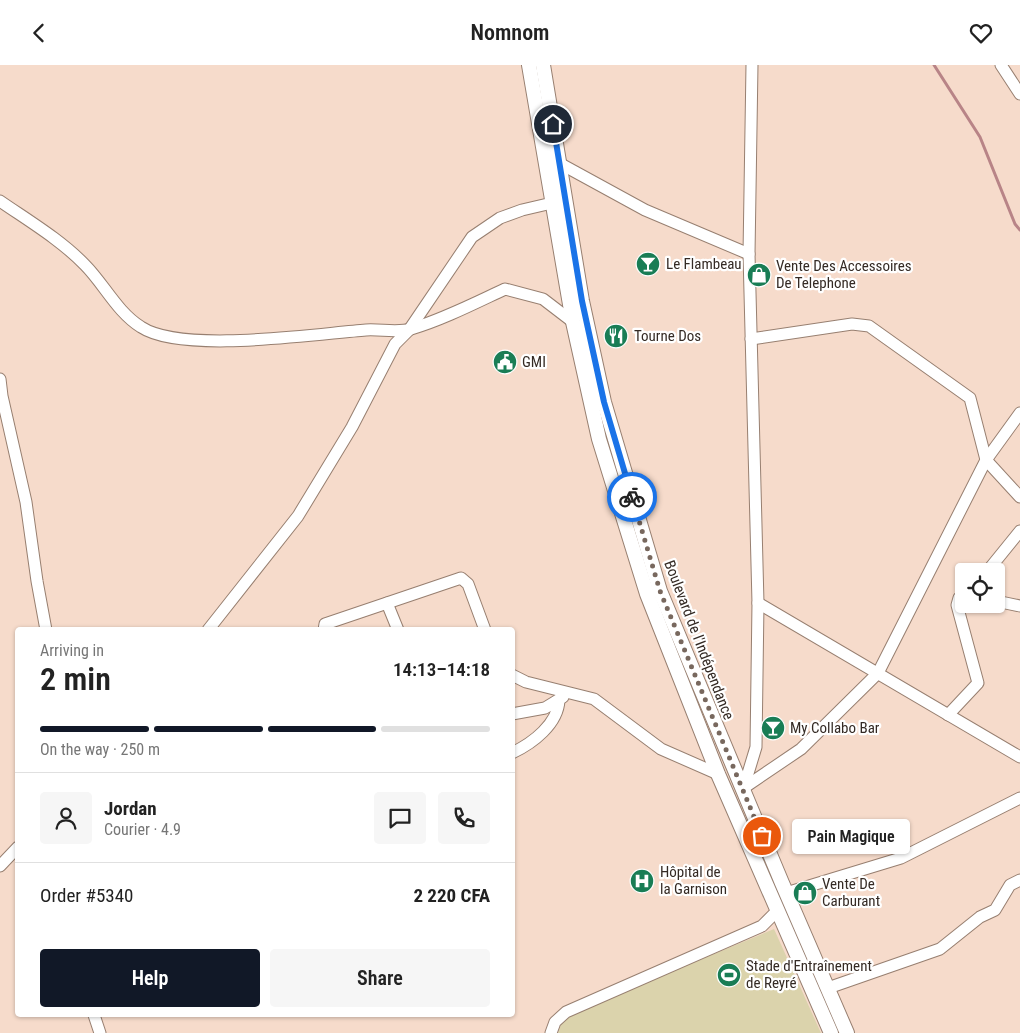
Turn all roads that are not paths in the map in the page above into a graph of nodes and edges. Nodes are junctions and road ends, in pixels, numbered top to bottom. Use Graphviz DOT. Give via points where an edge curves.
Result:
graph roads {
  1 [pos="529,65"];
  2 [pos="543,65"];
  3 [pos="752,65"];
  4 [pos="1001,65"];
  5 [pos="1020,94"];
  6 [pos="559,163"];
  7 [pos="0,201"];
  8 [pos="552,203"];
  9 [pos="749,254"];
  10 [pos="572,322"];
  11 [pos="409,330"];
  12 [pos="752,339"];
  13 [pos="0,379"];
  14 [pos="1020,413"];
  15 [pos="986,460"];
  16 [pos="1020,497"];
  17 [pos="1020,531"];
  18 [pos="994,563"];
  19 [pos="387,603"];
  20 [pos="758,603"];
  21 [pos="1005,603"];
  22 [pos="1020,607"];
  23 [pos="959,613"];
  24 [pos="45,627"];
  25 [pos="210,627"];
  26 [pos="325,627"];
  27 [pos="397,627"];
  28 [pos="484,627"];
  29 [pos="878,673"];
  30 [pos="515,676"];
  31 [pos="570,691"];
  32 [pos="560,700"];
  33 [pos="515,714"];
  34 [pos="948,715"];
  35 [pos="515,751"];
  36 [pos="1020,757"];
  37 [pos="718,773"];
  38 [pos="741,787"];
  39 [pos="1020,798"];
  40 [pos="15,850"];
  41 [pos="0,866"];
  42 [pos="1020,881"];
  43 [pos="786,893"];
  44 [pos="777,911"];
  45 [pos="828,988"];
  46 [pos="95,1017"];
  47 [pos="100,1033"];
  48 [pos="551,1033"];
  49 [pos="831,1033"];
  50 [pos="848,1033"];
  1 -- 8 [label="main road, Boulevard de l'Indépendance"];
  2 -- 6 [label="main road, Boulevard de l'Indépendance"];
  3 -- 9 [label="street"];
  4 -- 5 [label="street"];
  6 -- 9 [label="street" via="645,210"];
  6 -- 38 [label="main road, Boulevard de l'Indépendance" via="582,301 607,412 660,591"];
  7 -- 11 [label="street" via="70,252 85,265 128,317 156,335 236,341"];
  8 -- 10 [label="main road, Boulevard de l'Indépendance"];
  8 -- 11 [label="street" via="500,218 472,237"];
  9 -- 12 [label="street"];
  10 -- 11 [label="street" via="543,299 505,289"];
  10 -- 37 [label="main road, Boulevard de l'Indépendance" via="599,439 647,594"];
  11 -- 25 [label="street" via="395,345 352,427 298,516"];
  12 -- 15 [label="street" via="852,324 870,326 970,398"];
  12 -- 20 [label="street"];
  13 -- 24 [label="street" via="26,502"];
  14 -- 15 [label="street"];
  15 -- 16 [label="street"];
  15 -- 29 [label="street"];
  17 -- 18 [label="street"];
  19 -- 26 [label="street"];
  19 -- 27 [label="street"];
  19 -- 28 [label="street" via="461,578 468,584"];
  20 -- 29 [label="street"];
  20 -- 38 [label="street" via="756,747"];
  21 -- 22 [label="street"];
  23 -- 34 [label="street" via="978,683"];
  29 -- 34 [label="street"];
  29 -- 38 [label="street" via="801,749"];
  30 -- 31 [label="street"];
  31 -- 32 [label="street"];
  31 -- 37 [label="street" via="594,699 661,749"];
  32 -- 33 [label="street" via="539,711"];
  32 -- 35 [label="street" via="554,720"];
  34 -- 36 [label="street"];
  37 -- 44 [label="main road, Boulevard de l'Indépendance"];
  38 -- 43 [label="main road, Boulevard de l'Indépendance"];
  39 -- 43 [label="street" via="901,857"];
  40 -- 41 [label="street"];
  42 -- 45 [label="street" via="1010,885 995,910 980,917 940,949"];
  43 -- 45 [label="main road, Boulevard de l'Indépendance"];
  44 -- 48 [label="street" via="762,926 566,1012 555,1022"];
  44 -- 49 [label="main road, Boulevard de l'Indépendance"];
  45 -- 50 [label="main road, Boulevard de l'Indépendance"];
  46 -- 47 [label="street"];
}
